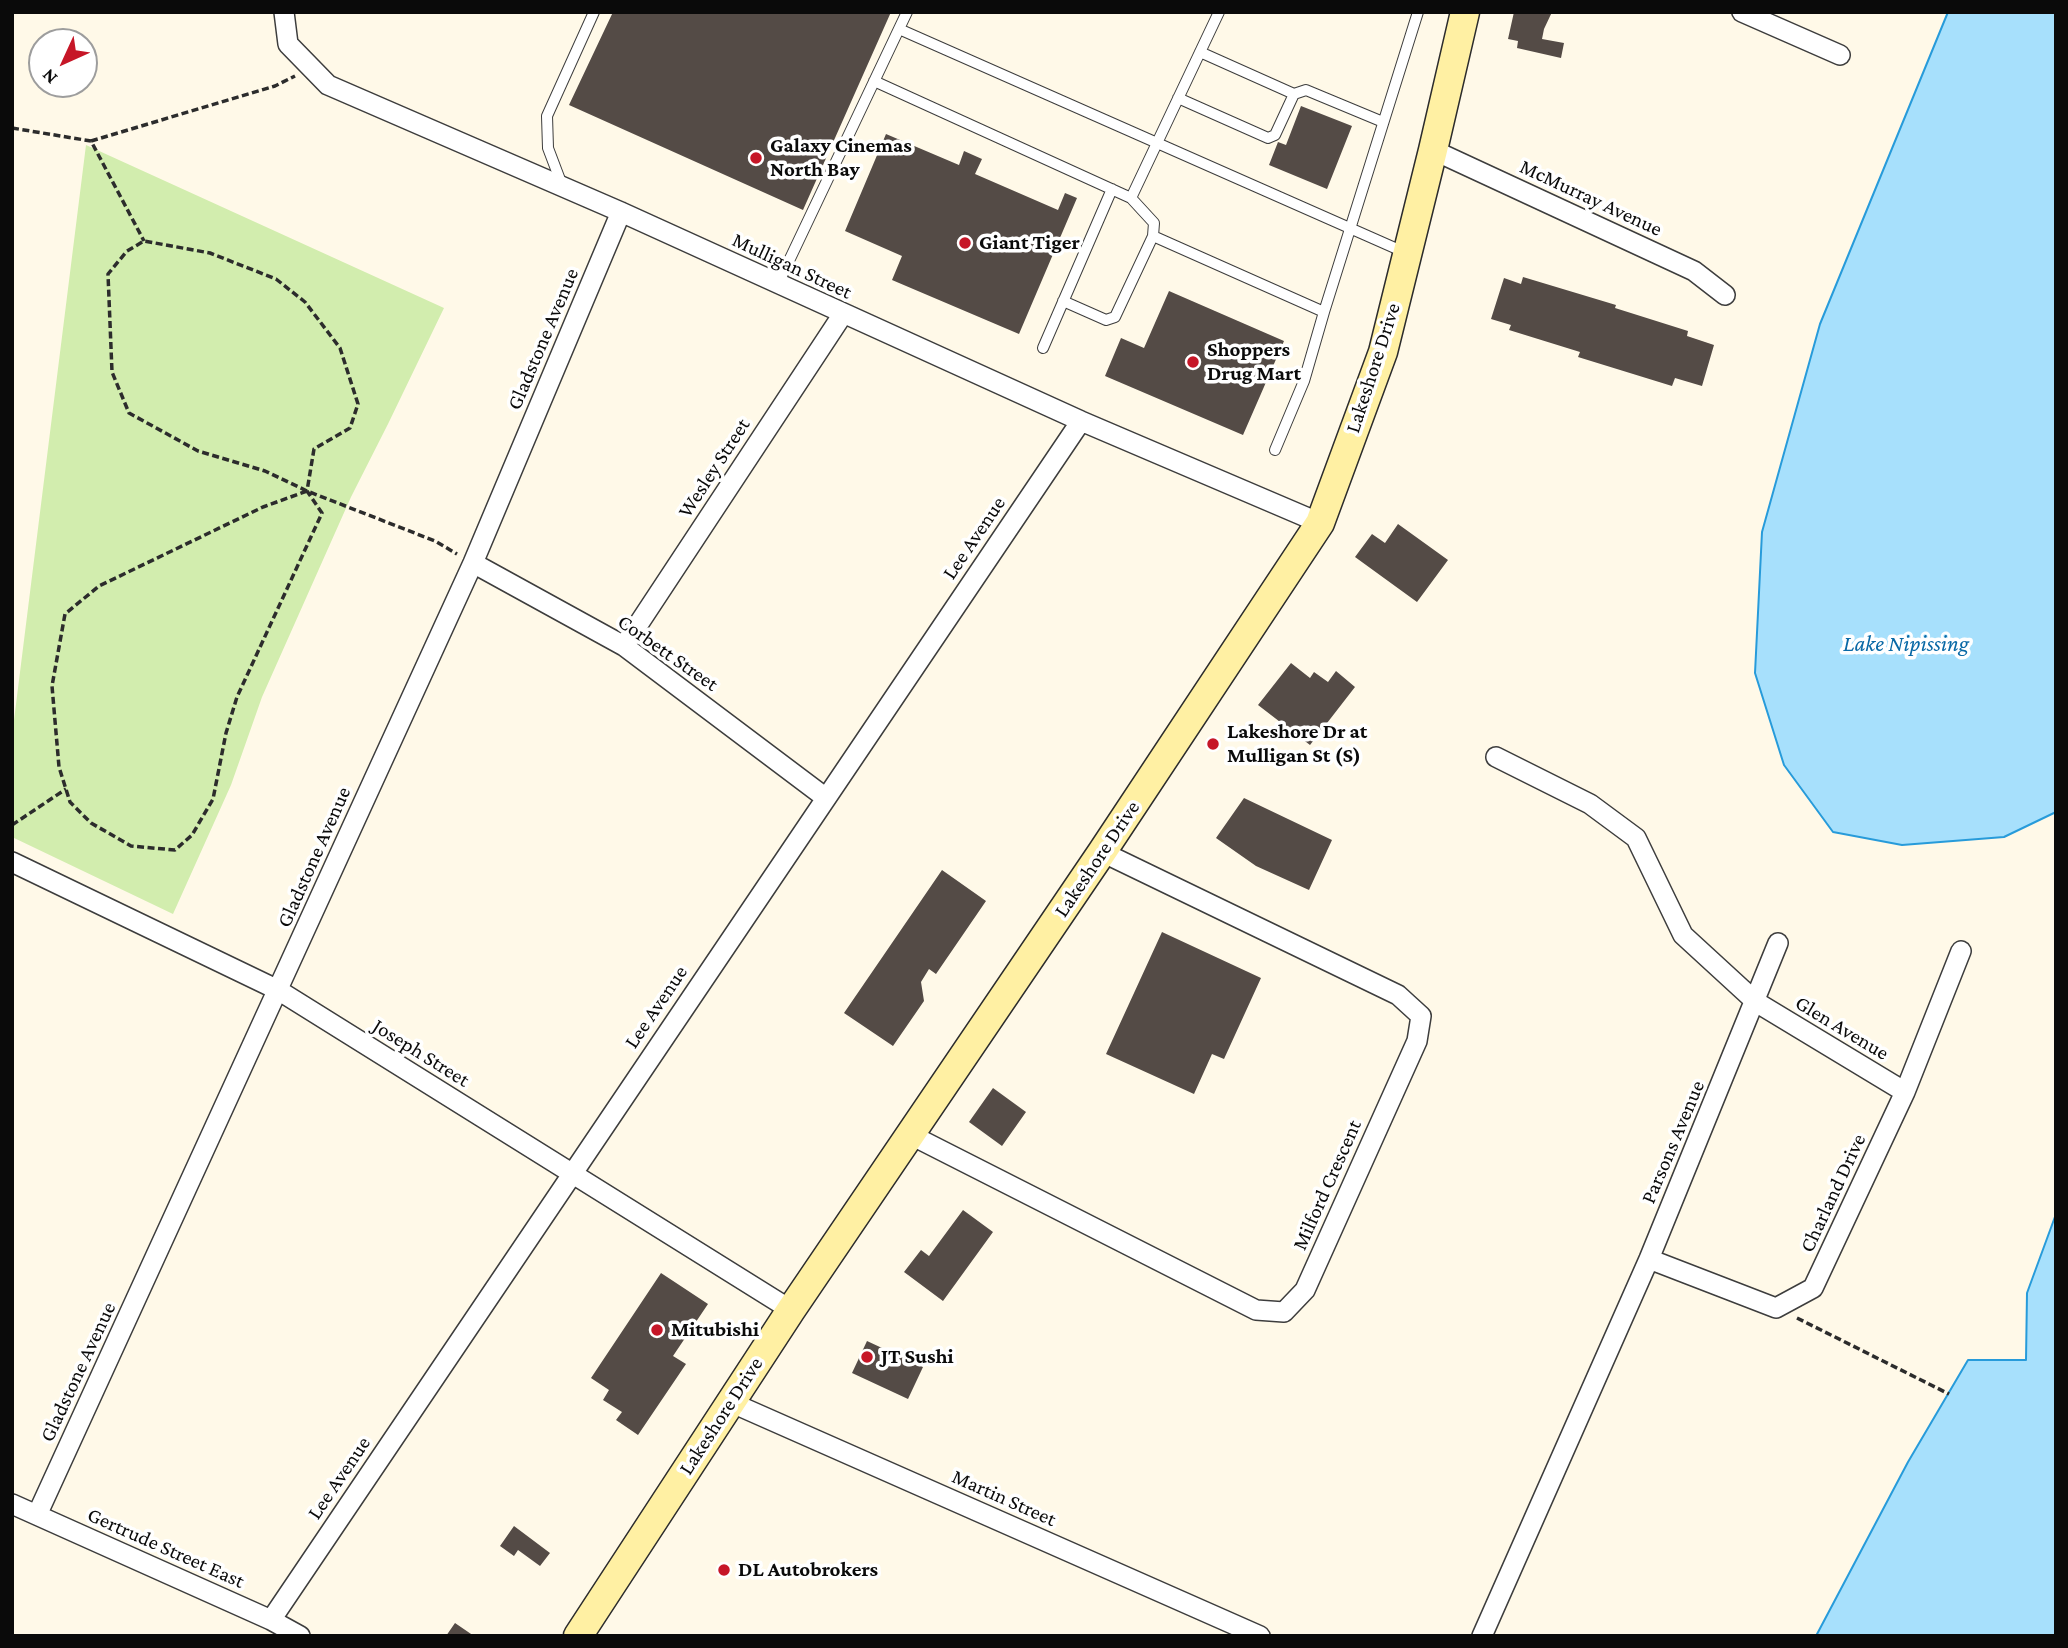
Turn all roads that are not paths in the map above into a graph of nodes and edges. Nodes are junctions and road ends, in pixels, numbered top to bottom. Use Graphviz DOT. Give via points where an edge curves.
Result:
graph roads {
  1 [pos="284,12"];
  2 [pos="594,12"];
  3 [pos="907,12"];
  4 [pos="1219,12"];
  5 [pos="1418,12"];
  6 [pos="1465,12"];
  7 [pos="1751,14"];
  8 [pos="900,29"];
  9 [pos="1200,52"];
  10 [pos="1840,55"];
  11 [pos="874,81"];
  12 [pos="1294,94"];
  13 [pos="1178,97"];
  14 [pos="1383,122"];
  15 [pos="1157,143"];
  16 [pos="1433,150"];
  17 [pos="563,187"];
  18 [pos="1112,189"];
  19 [pos="1131,198"];
  20 [pos="621,212"];
  21 [pos="1349,228"];
  22 [pos="1153,236"];
  23 [pos="1407,254"];
  24 [pos="778,285"];
  25 [pos="1725,295"];
  26 [pos="1063,301"];
  27 [pos="1324,312"];
  28 [pos="843,314"];
  29 [pos="1043,348"];
  30 [pos="1081,421"];
  31 [pos="1275,450"];
  32 [pos="1320,523"];
  33 [pos="472,563"];
  34 [pos="624,646"];
  35 [pos="1496,757"];
  36 [pos="826,798"];
  37 [pos="1102,852"];
  38 [pos="12,862"];
  39 [pos="1779,943"];
  40 [pos="1961,951"];
  41 [pos="278,990"];
  42 [pos="1756,1002"];
  43 [pos="1905,1092"];
  44 [pos="909,1134"];
  45 [pos="571,1174"];
  46 [pos="1649,1259"];
  47 [pos="791,1310"];
  48 [pos="730,1402"];
  49 [pos="12,1504"];
  50 [pos="37,1515"];
  51 [pos="271,1620"];
  52 [pos="300,1636"];
  53 [pos="578,1636"];
  54 [pos="1260,1636"];
  55 [pos="1482,1636"];
  1 -- 17 [label="street, Mulligan Street" via="288,44 328,85"];
  2 -- 17 [label="lane" via="547,116 548,148"];
  3 -- 8 [label="lane"];
  4 -- 9 [label="lane"];
  5 -- 14 [label="lane"];
  6 -- 16 [label="main road, Lakeshore Drive"];
  7 -- 10 [label="street"];
  8 -- 11 [label="lane"];
  8 -- 15 [label="lane"];
  9 -- 12 [label="lane"];
  9 -- 13 [label="lane"];
  11 -- 18 [label="lane"];
  11 -- 24 [label="lane"];
  12 -- 13 [label="lane" via="1275,135 1268,138"];
  12 -- 14 [label="lane" via="1306,90"];
  13 -- 15 [label="lane"];
  14 -- 21 [label="lane"];
  15 -- 19 [label="lane"];
  15 -- 21 [label="lane"];
  16 -- 23 [label="main road, Lakeshore Drive"];
  16 -- 25 [label="street, McMurray Avenue" via="1694,271"];
  17 -- 20 [label="street, Mulligan Street"];
  18 -- 19 [label="lane"];
  18 -- 26 [label="lane"];
  19 -- 22 [label="lane" via="1154,223"];
  20 -- 24 [label="street, Mulligan Street"];
  20 -- 33 [label="street, Gladstone Avenue"];
  21 -- 23 [label="lane"];
  21 -- 27 [label="lane"];
  22 -- 26 [label="lane" via="1115,317 1106,320"];
  22 -- 27 [label="lane"];
  23 -- 32 [label="main road, Lakeshore Drive" via="1383,352"];
  24 -- 28 [label="street, Mulligan Street"];
  26 -- 29 [label="lane"];
  27 -- 31 [label="lane" via="1304,381"];
  28 -- 30 [label="street, Mulligan Street"];
  28 -- 34 [label="street, Wesley Street"];
  30 -- 32 [label="street, Mulligan Street"];
  30 -- 36 [label="street, Lee Avenue"];
  32 -- 37 [label="main road, Lakeshore Drive"];
  33 -- 34 [label="street, Corbett Street"];
  33 -- 41 [label="street, Gladstone Avenue"];
  34 -- 36 [label="street, Corbett Street"];
  35 -- 42 [label="street" via="1590,804 1636,838 1683,935"];
  36 -- 45 [label="street, Lee Avenue"];
  37 -- 44 [label="main road, Lakeshore Drive"];
  37 -- 44 [label="street, Milford Crescent" via="1398,995 1421,1016 1417,1041 1305,1290 1284,1312 1256,1310"];
  38 -- 41 [label="street, Joseph Street"];
  39 -- 42 [label="street, Parsons Avenue"];
  40 -- 43 [label="street, Charland Drive"];
  41 -- 45 [label="street, Joseph Street"];
  41 -- 50 [label="street, Gladstone Avenue"];
  42 -- 43 [label="street, Glen Avenue"];
  42 -- 46 [label="street, Parsons Avenue"];
  43 -- 46 [label="street, Charland Drive" via="1813,1288 1776,1308"];
  44 -- 47 [label="main road, Lakeshore Drive"];
  45 -- 47 [label="street, Joseph Street"];
  45 -- 51 [label="street, Lee Avenue"];
  46 -- 55 [label="street, Parsons Avenue"];
  47 -- 48 [label="main road, Lakeshore Drive"];
  48 -- 53 [label="main road, Lakeshore Drive"];
  48 -- 54 [label="street, Martin Street"];
  49 -- 50 [label="street, Gertrude Street East"];
  50 -- 51 [label="street, Gertrude Street East"];
  51 -- 52 [label="street, Gertrude Street East"];
}
